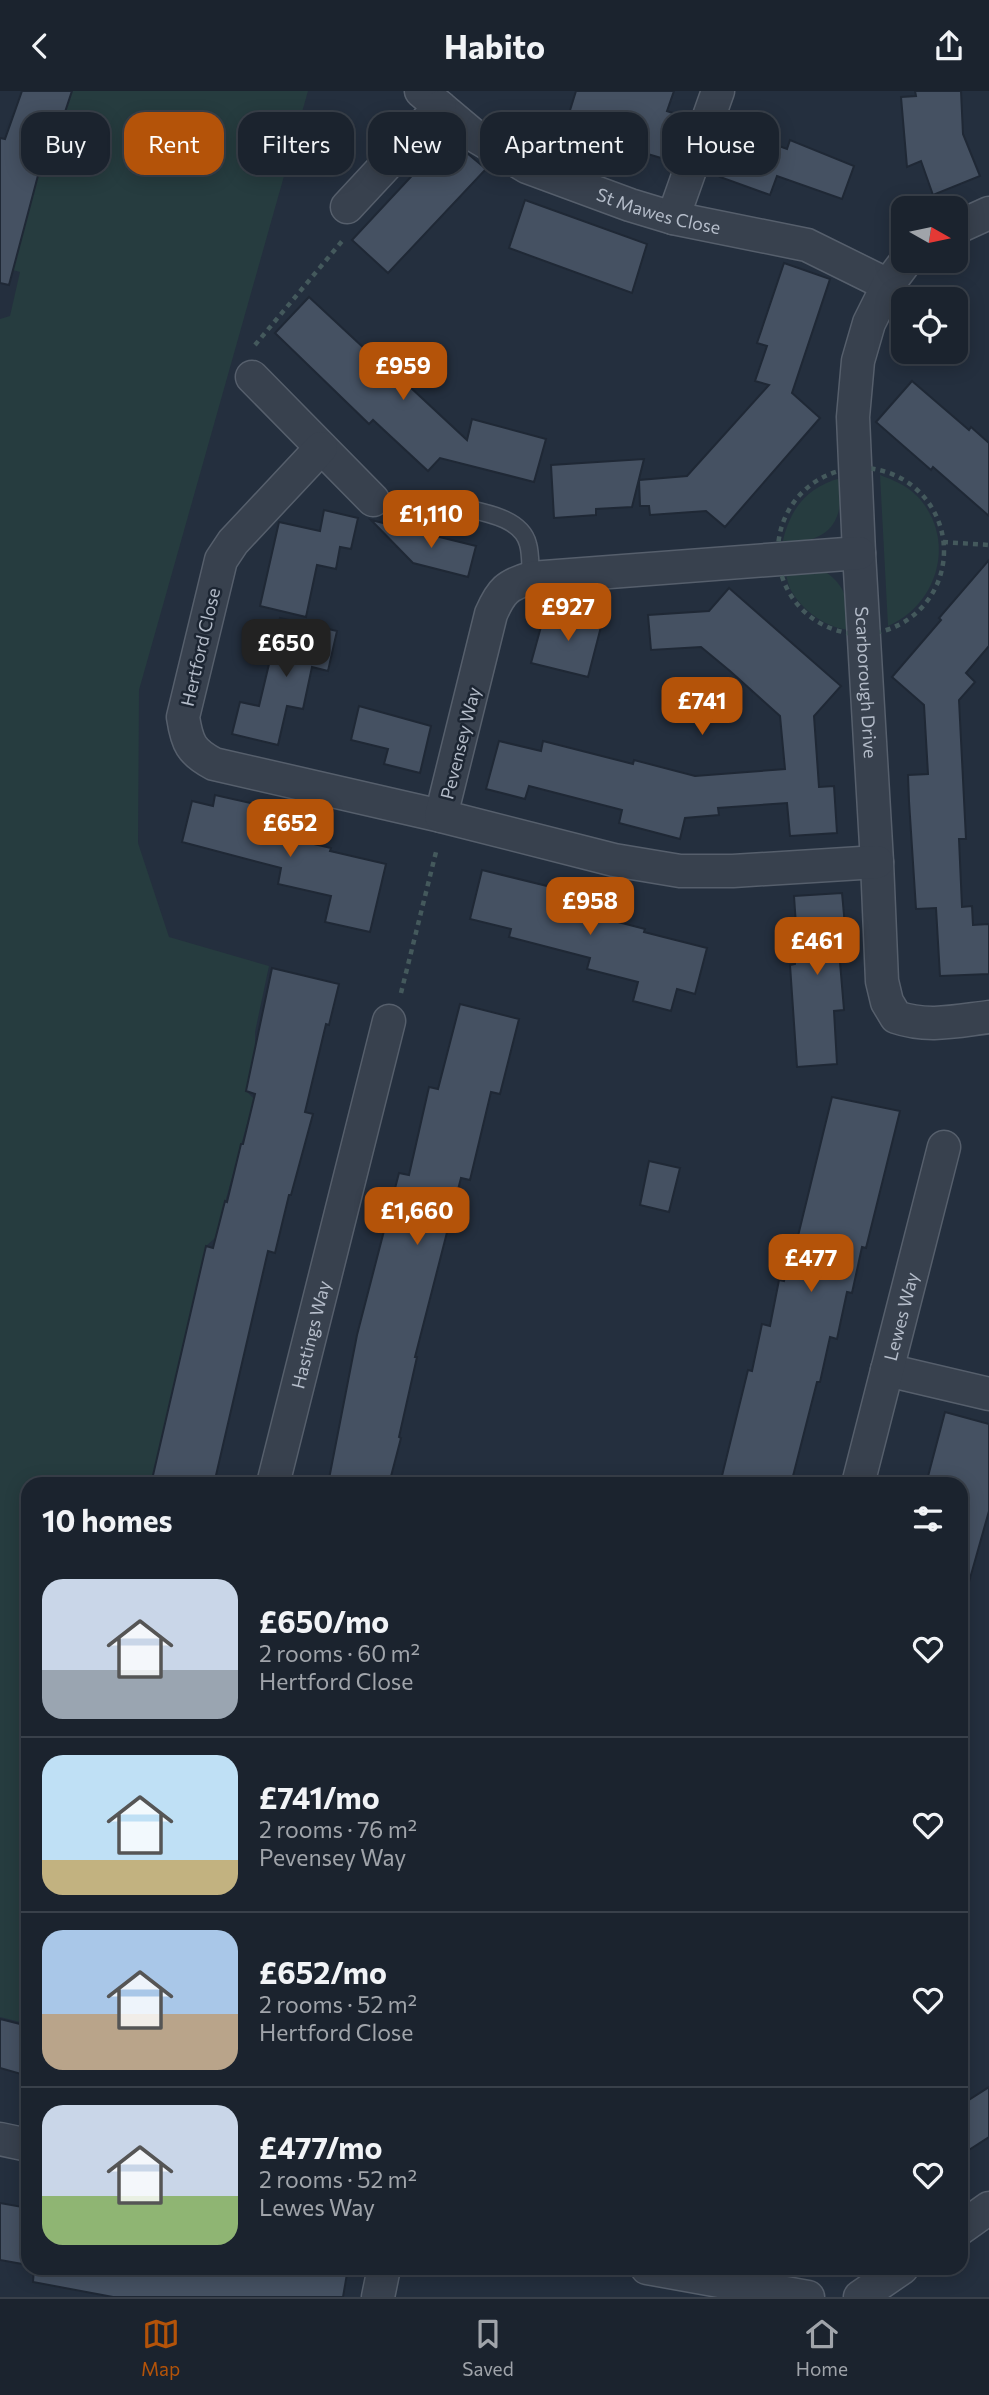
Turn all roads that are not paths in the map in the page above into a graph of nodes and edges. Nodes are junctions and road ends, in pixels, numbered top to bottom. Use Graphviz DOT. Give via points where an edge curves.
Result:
graph roads {
  1 [pos="718,91"];
  2 [pos="430,99"];
  3 [pos="346,207"];
  4 [pos="989,213"];
  5 [pos="673,218"];
  6 [pos="968,223"];
  7 [pos="891,271"];
  8 [pos="897,273"];
  9 [pos="252,377"];
  10 [pos="321,448"];
  11 [pos="373,500"];
  12 [pos="456,506"];
  13 [pos="859,552"];
  14 [pos="531,578"];
  15 [pos="441,816"];
  16 [pos="877,862"];
  17 [pos="989,1017"];
  18 [pos="389,1021"];
  19 [pos="944,1147"];
  20 [pos="887,1370"];
  21 [pos="989,1394"];
  22 [pos="275,1477"];
  23 [pos="860,1477"];
  24 [pos="0,2139"];
  25 [pos="21,2144"];
  26 [pos="989,2208"];
  27 [pos="968,2223"];
  28 [pos="383,2275"];
  29 [pos="686,2275"];
  30 [pos="892,2275"];
  31 [pos="378,2297"];
  32 [pos="808,2297"];
  33 [pos="860,2297"];
  1 -- 5 [label="street"];
  2 -- 3 [label="street, St Mawes Close"];
  2 -- 5 [label="street, St Mawes Close" via="471,134 527,167"];
  4 -- 6 [label="street"];
  5 -- 7 [label="street, St Mawes Close" via="807,245"];
  8 -- 13 [label="street, Scarborough Drive" via="869,323 858,361 853,417"];
  9 -- 10 [label="street"];
  10 -- 11 [label="street"];
  10 -- 15 [label="street, Hertford Close" via="221,560 183,717 186,737 197,755 214,764"];
  12 -- 14 [label="lane" via="508,520 522,532 528,543"];
  13 -- 14 [label="street, Pevensey Way"];
  13 -- 16 [label="street, Scarborough Drive"];
  14 -- 15 [label="street, Pevensey Way" via="514,583 499,595 491,614"];
  15 -- 16 [label="street, Pevensey Way" via="614,860 680,871"];
  16 -- 17 [label="street, Scarborough Drive" via="882,981 896,1017 915,1024"];
  18 -- 22 [label="street, Hastings Way"];
  19 -- 20 [label="street, Lewes Way"];
  20 -- 21 [label="street"];
  20 -- 23 [label="street, Lewes Way"];
  24 -- 25 [label="street"];
  26 -- 27 [label="street"];
  28 -- 31 [label="street"];
  29 -- 32 [label="street"];
  30 -- 33 [label="street"];
}
